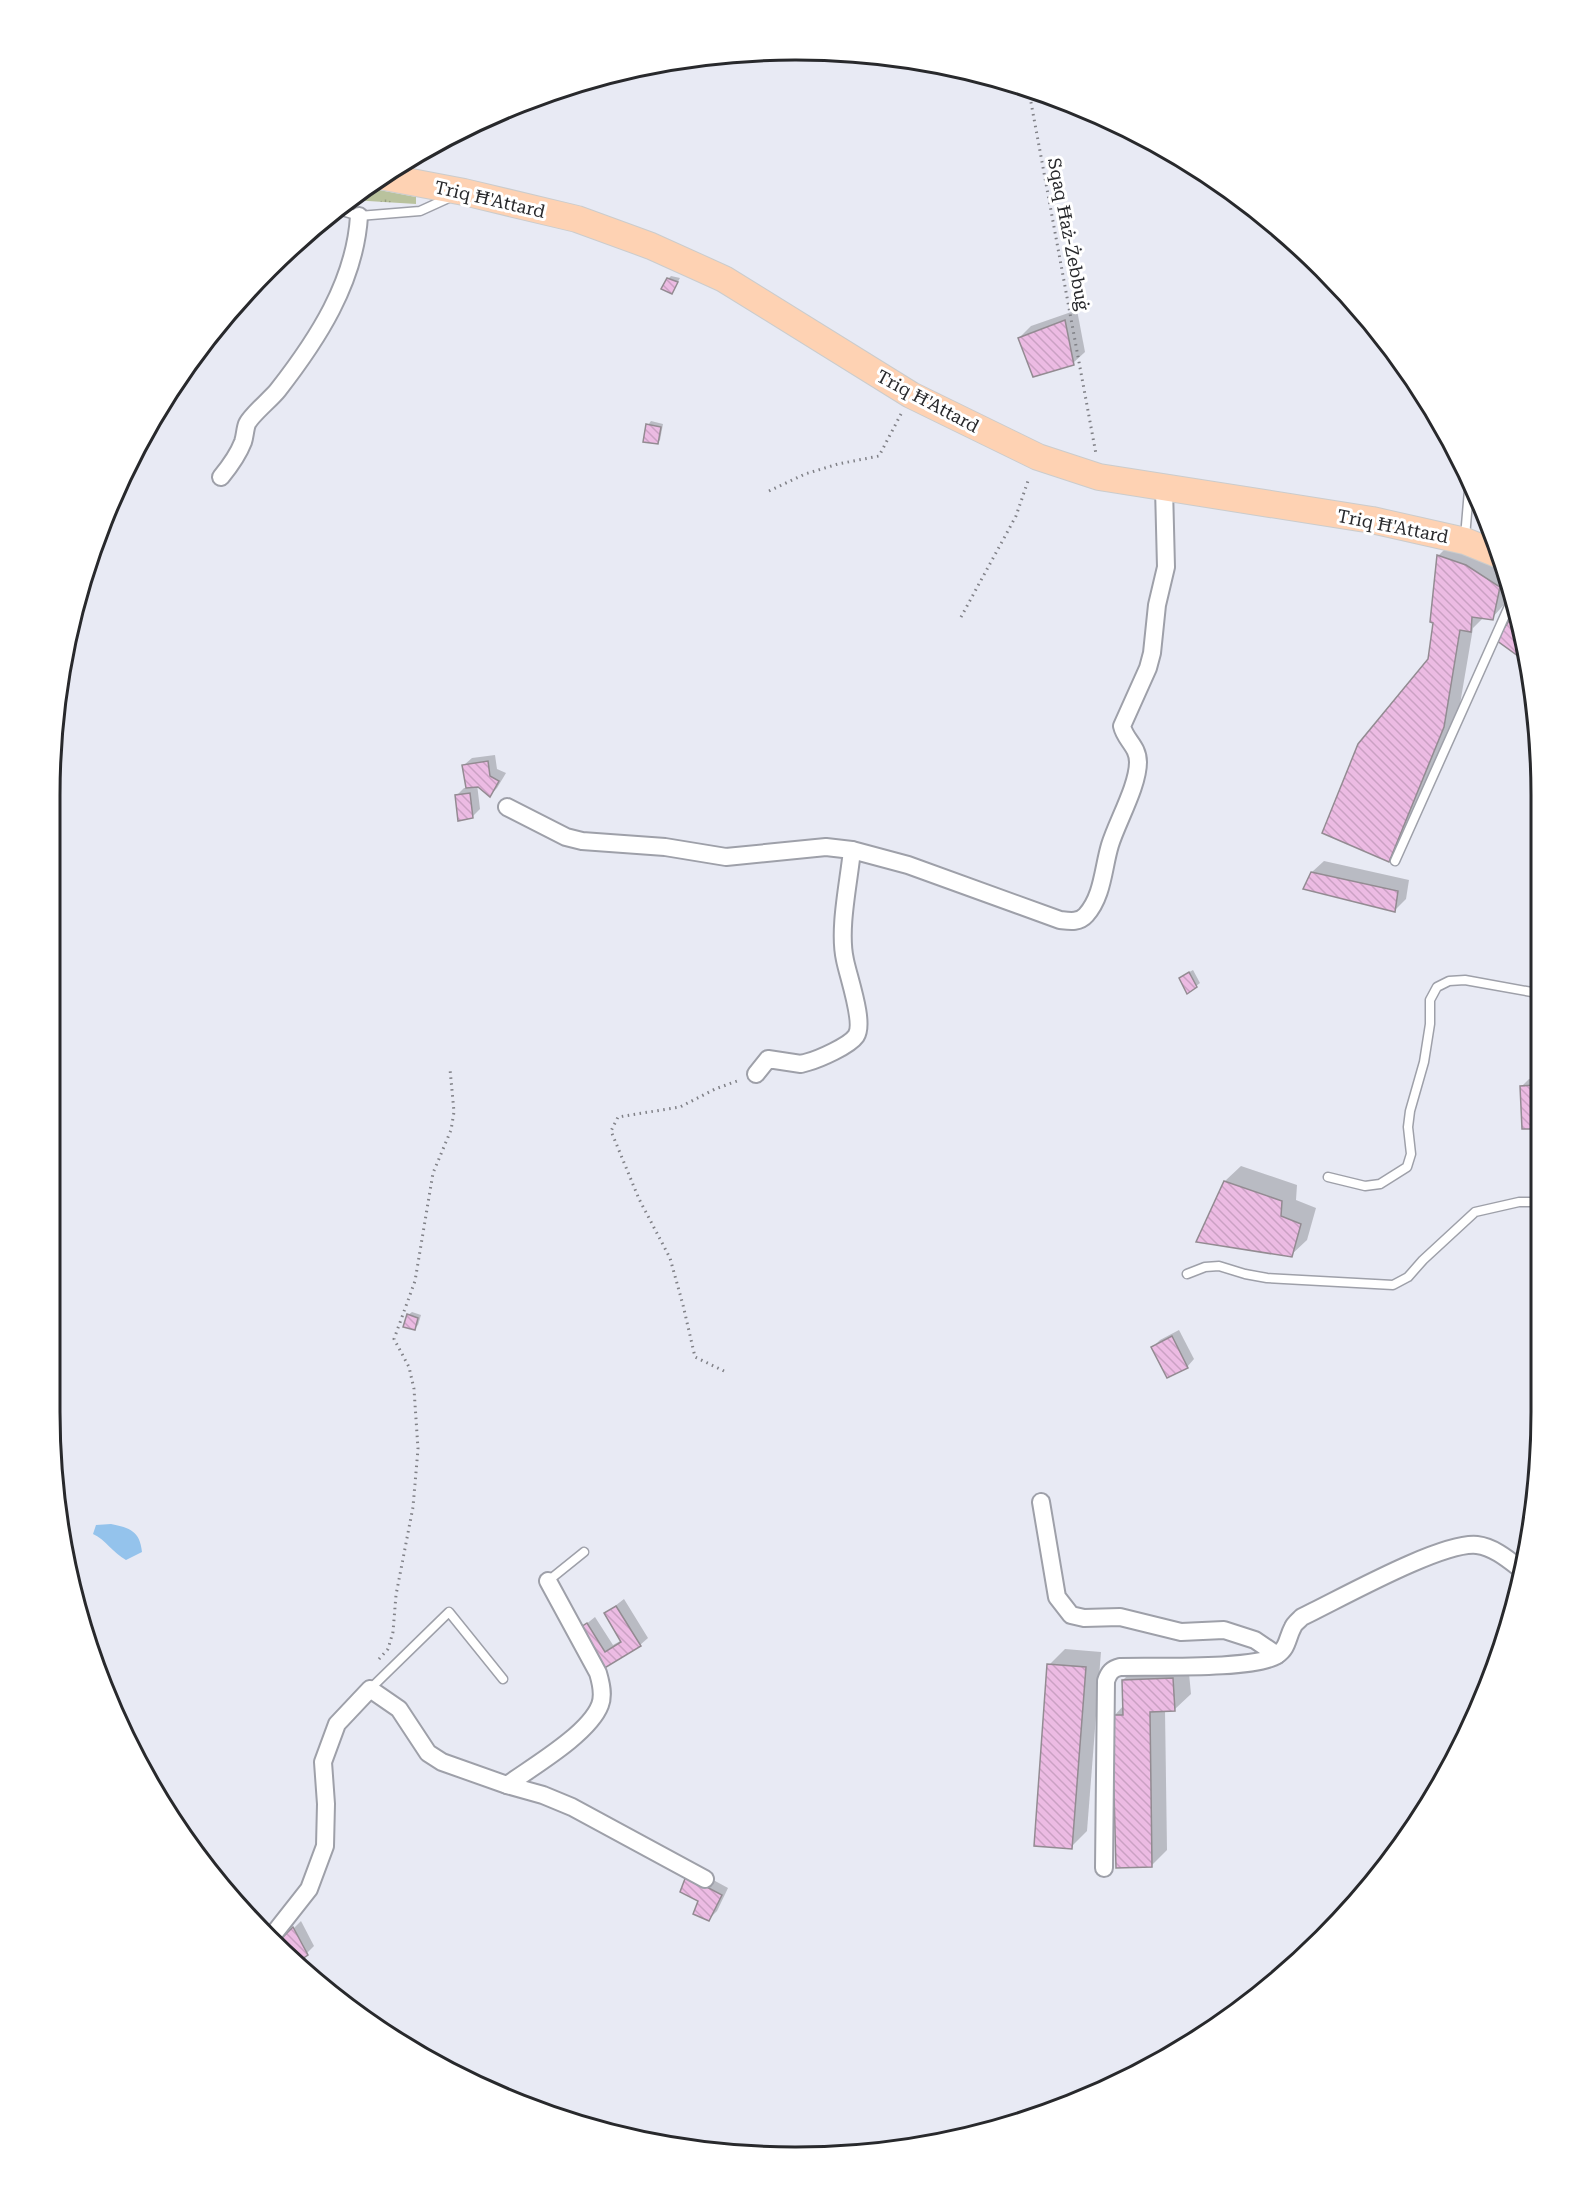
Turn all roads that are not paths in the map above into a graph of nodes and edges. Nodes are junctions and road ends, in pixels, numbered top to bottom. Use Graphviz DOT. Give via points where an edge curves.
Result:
graph roads {
  1 [pos="395,179"];
  2 [pos="464,192"];
  3 [pos="347,213"];
  4 [pos="359,216"];
  5 [pos="221,477"];
  6 [pos="1164,488"];
  7 [pos="1468,499"];
  8 [pos="1465,541"];
  9 [pos="1489,551"];
  10 [pos="1507,610"];
  11 [pos="507,807"];
  12 [pos="852,850"];
  13 [pos="1395,861"];
  14 [pos="1531,992"];
  15 [pos="756,1074"];
  16 [pos="1328,1177"];
  17 [pos="1531,1202"];
  18 [pos="1187,1274"];
  19 [pos="1041,1502"];
  20 [pos="584,1552"];
  21 [pos="1515,1565"];
  22 [pos="548,1581"];
  23 [pos="1277,1655"];
  24 [pos="503,1679"];
  25 [pos="370,1689"];
  26 [pos="507,1785"];
  27 [pos="1104,1868"];
  28 [pos="705,1880"];
  29 [pos="275,1932"];
  1 -- 2 [label="main road, Triq Ħ'Attard"];
  2 -- 4 [label="lane" via="420,211"];
  2 -- 6 [label="main road, Triq Ħ'Attard" via="577,219 651,246 724,279 911,395 1038,457 1099,477"];
  3 -- 4 [label="lane"];
  4 -- 5 [label="street" via="350,267 330,313 277,392 247,423 236,459"];
  6 -- 8 [label="main road, Triq Ħ'Attard" via="1372,520"];
  6 -- 12 [label="street" via="1166,567 1152,653 1122,726 1138,755 1137,773 1110,845 1098,891 1084,917 1077,921 1060,920 909,865"];
  7 -- 8 [label="lane"];
  8 -- 9 [label="main road, Triq Ħ'Attard"];
  10 -- 13 [label="lane"];
  11 -- 12 [label="street" via="582,841 665,847 726,857 826,847"];
  12 -- 15 [label="street" via="843,949 859,1029 850,1042 815,1060 801,1064 768,1059"];
  14 -- 16 [label="lane" via="1465,980 1437,987 1430,1000 1424,1062 1410,1111 1411,1154 1407,1167 1373,1185"];
  17 -- 18 [label="lane" via="1476,1212 1408,1277 1393,1285 1267,1278 1219,1266"];
  19 -- 23 [label="street" via="1057,1597 1071,1615 1120,1617 1181,1632 1224,1630 1255,1640"];
  20 -- 22 [label="lane"];
  21 -- 23 [label="street" via="1497,1552 1477,1545 1454,1547 1429,1556 1302,1617"];
  22 -- 26 [label="street" via="598,1673 600,1705 562,1747"];
  23 -- 27 [label="street" via="1243,1664 1120,1667 1108,1674"];
  24 -- 25 [label="lane" via="449,1612"];
  25 -- 26 [label="street" via="399,1709 428,1753 442,1762"];
  25 -- 29 [label="street" via="337,1724 323,1762 325,1846 309,1888"];
  26 -- 28 [label="street" via="572,1807"];
}
